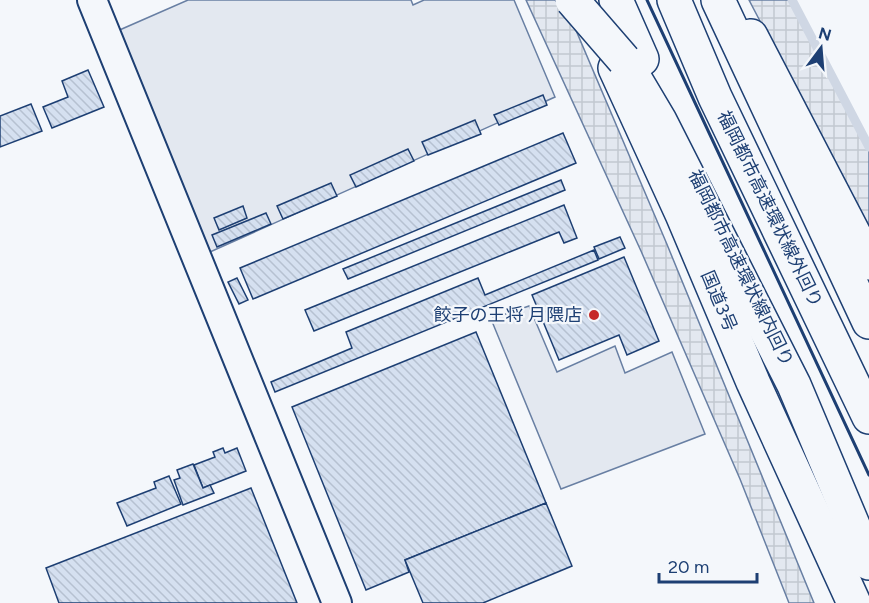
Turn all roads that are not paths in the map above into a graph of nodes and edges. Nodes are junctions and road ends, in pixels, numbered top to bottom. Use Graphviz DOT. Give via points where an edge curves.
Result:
graph roads {
  1 [pos="92,0"];
  2 [pos="572,0"];
  3 [pos="584,0"];
  4 [pos="588,0"];
  5 [pos="616,0"];
  6 [pos="674,0"];
  7 [pos="718,0"];
  8 [pos="732,0"];
  9 [pos="624,60"];
  10 [pos="869,263"];
  11 [pos="869,322"];
  12 [pos="869,417"];
  13 [pos="869,534"];
  14 [pos="869,563"];
  15 [pos="337,603"];
  16 [pos="854,603"];
  1 -- 15 [label="street"];
  2 -- 9 [label="highway, bridge"];
  3 -- 16 [label="highway, 国道3号"];
  4 -- 9 [label="highway, bridge"];
  5 -- 13 [label="highway, 福岡都市高速環状線内回り" via="668,117"];
  6 -- 12 [label="highway, 福岡都市高速環状線外回り" via="716,97"];
  7 -- 11 [label="highway"];
  8 -- 10 [label="highway"];
  9 -- 14 [label="highway" via="660,121 794,385"];
}
